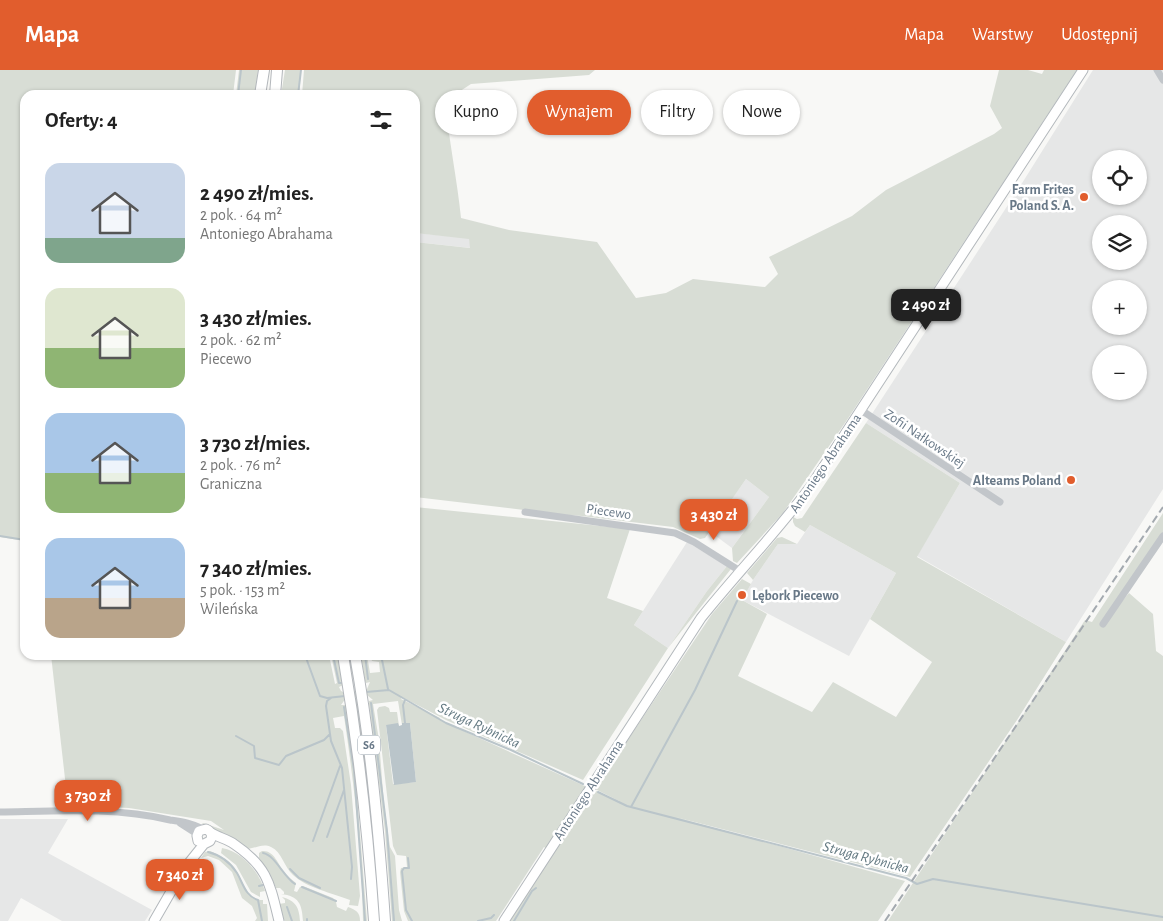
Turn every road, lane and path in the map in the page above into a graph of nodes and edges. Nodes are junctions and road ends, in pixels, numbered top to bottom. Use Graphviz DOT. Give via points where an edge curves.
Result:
graph roads {
  1 [pos="264,70"];
  2 [pos="277,70"];
  3 [pos="1083,70"];
  4 [pos="1157,70"];
  5 [pos="1163,80"];
  6 [pos="261,90"];
  7 [pos="275,90"];
  8 [pos="861,410"];
  9 [pos="1000,502"];
  10 [pos="525,512"];
  11 [pos="1163,536"];
  12 [pos="740,571"];
  13 [pos="1103,624"];
  14 [pos="344,660"];
  15 [pos="356,660"];
  16 [pos="0,812"];
  17 [pos="203,838"];
  18 [pos="274,898"];
  19 [pos="154,921"];
  20 [pos="272,921"];
  21 [pos="279,921"];
  22 [pos="374,921"];
  23 [pos="385,921"];
  24 [pos="504,921"];
  1 -- 6 [label="highway"];
  2 -- 7 [label="highway"];
  3 -- 8 [label="main road, Antoniego Abrahama"];
  4 -- 5 [label="street"];
  8 -- 9 [label="street, Zofii Nałkowskiej"];
  8 -- 12 [label="main road, Antoniego Abrahama" via="790,514"];
  10 -- 12 [label="street, Piecewo" via="675,533"];
  11 -- 13 [label="street"];
  12 -- 24 [label="main road, Antoniego Abrahama" via="690,635"];
  14 -- 22 [label="highway, S6" via="368,837"];
  15 -- 23 [label="highway, S6" via="370,751"];
  16 -- 17 [label="street" via="107,810 148,815 193,824"];
  17 -- 18 [label="main road" via="243,851 255,860 263,870"];
  17 -- 19 [label="main road"];
  18 -- 20 [label="main road"];
  18 -- 21 [label="main road"];
}
